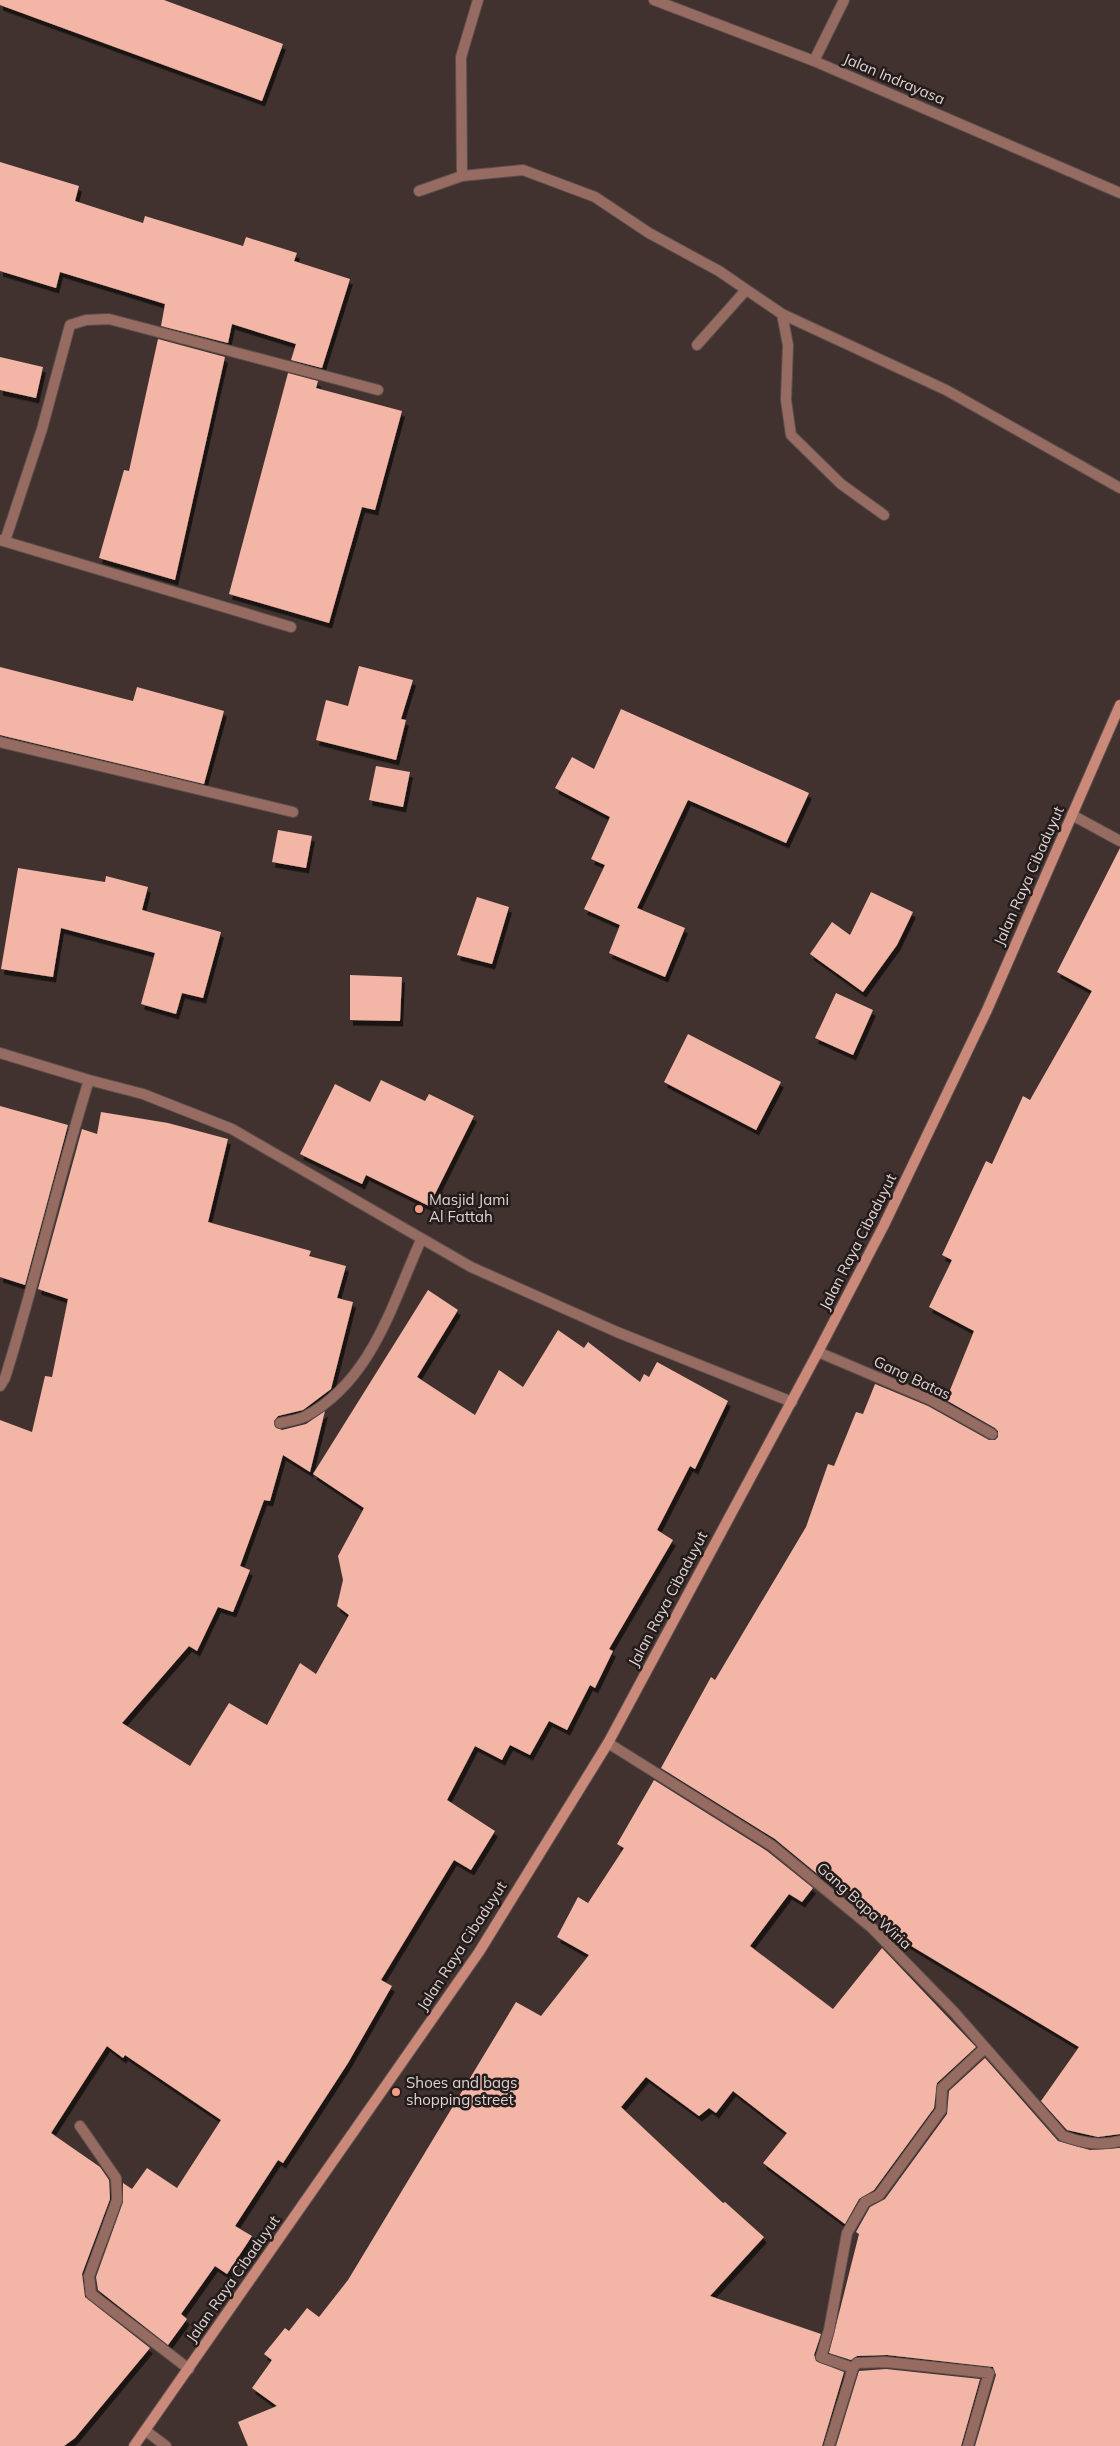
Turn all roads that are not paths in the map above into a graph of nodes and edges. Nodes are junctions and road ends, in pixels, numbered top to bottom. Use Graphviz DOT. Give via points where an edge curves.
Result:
graph roads {
  1 [pos="478,0"];
  2 [pos="654,0"];
  3 [pos="844,0"];
  4 [pos="814,60"];
  5 [pos="462,176"];
  6 [pos="418,191"];
  7 [pos="1120,194"];
  8 [pos="746,290"];
  9 [pos="782,314"];
  10 [pos="697,345"];
  11 [pos="378,390"];
  12 [pos="1120,488"];
  13 [pos="884,515"];
  14 [pos="3,541"];
  15 [pos="291,626"];
  16 [pos="1120,705"];
  17 [pos="0,742"];
  18 [pos="293,812"];
  19 [pos="1072,816"];
  20 [pos="1120,842"];
  21 [pos="0,1052"];
  22 [pos="89,1080"];
  23 [pos="421,1240"];
  24 [pos="818,1352"];
  25 [pos="0,1386"];
  26 [pos="792,1402"];
  27 [pos="280,1423"];
  28 [pos="992,1434"];
  29 [pos="608,1743"];
  30 [pos="985,2048"];
  31 [pos="80,2126"];
  32 [pos="1120,2141"];
  33 [pos="853,2368"];
  34 [pos="189,2369"];
  35 [pos="146,2431"];
  36 [pos="134,2446"];
  37 [pos="166,2446"];
  38 [pos="829,2446"];
  39 [pos="968,2446"];
  1 -- 5 [label="street" via="461,57"];
  2 -- 4 [label="street, Jalan Indrayasa"];
  3 -- 4 [label="street"];
  4 -- 7 [label="street, Jalan Indrayasa"];
  5 -- 6 [label="street"];
  5 -- 8 [label="street" via="523,170 595,197"];
  8 -- 9 [label="street"];
  8 -- 10 [label="street"];
  9 -- 12 [label="street" via="946,390"];
  9 -- 13 [label="street" via="788,345 786,400 791,435 841,484"];
  11 -- 14 [label="street" via="109,319 86,320 70,325 42,429"];
  14 -- 15 [label="street"];
  16 -- 19 [label="main road, Jalan Raya Cibaduyut"];
  17 -- 18 [label="street"];
  19 -- 20 [label="street"];
  19 -- 24 [label="main road, Jalan Raya Cibaduyut" via="975,1036 884,1225"];
  21 -- 22 [label="street"];
  22 -- 23 [label="street" via="143,1094 232,1129"];
  22 -- 25 [label="street" via="43,1237 26,1312 6,1378"];
  23 -- 26 [label="street" via="471,1267 617,1332"];
  23 -- 27 [label="street" via="368,1358 354,1377 344,1389 305,1417"];
  24 -- 26 [label="main road, Jalan Raya Cibaduyut"];
  24 -- 28 [label="street, Gang Batas" via="931,1400"];
  26 -- 29 [label="main road, Jalan Raya Cibaduyut"];
  29 -- 30 [label="street, Gang Bapa Wiria" via="771,1844 872,1928"];
  29 -- 34 [label="main road, Jalan Raya Cibaduyut" via="479,1952"];
  30 -- 32 [label="street, Gang Bapa Wiria" via="1063,2136 1085,2144 1105,2145"];
  30 -- 33 [label="street" via="942,2088 941,2110 879,2195 866,2202 847,2234 821,2357"];
  31 -- 34 [label="street" via="116,2178 117,2200 89,2276 92,2294"];
  33 -- 38 [label="street"];
  33 -- 39 [label="street" via="857,2363 886,2362 989,2373"];
  34 -- 35 [label="main road, Jalan Raya Cibaduyut"];
  35 -- 36 [label="main road, Jalan Raya Cibaduyut"];
  35 -- 37 [label="street"];
}
